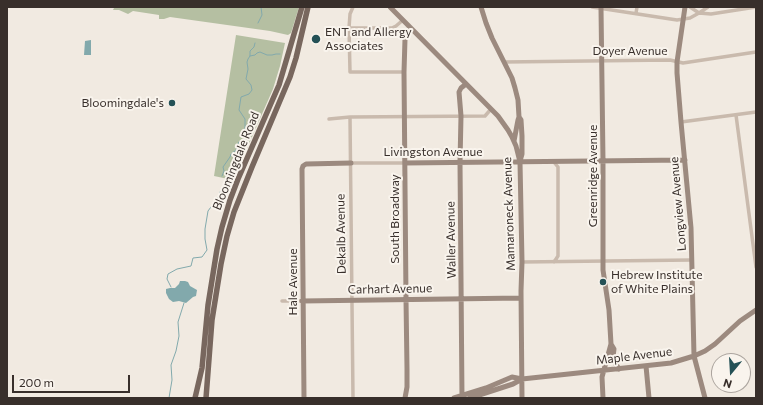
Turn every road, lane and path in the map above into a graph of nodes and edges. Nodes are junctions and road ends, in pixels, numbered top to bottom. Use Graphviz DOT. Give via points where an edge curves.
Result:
graph roads {
  1 [pos="302,7"];
  2 [pos="308,7"];
  3 [pos="353,7"];
  4 [pos="390,7"];
  5 [pos="481,7"];
  6 [pos="592,7"];
  7 [pos="637,7"];
  8 [pos="685,7"];
  9 [pos="690,7"];
  10 [pos="708,7"];
  11 [pos="756,7"];
  12 [pos="601,8"];
  13 [pos="636,13"];
  14 [pos="699,13"];
  15 [pos="403,20"];
  16 [pos="683,20"];
  17 [pos="349,28"];
  18 [pos="411,29"];
  19 [pos="756,52"];
  20 [pos="602,60"];
  21 [pos="504,62"];
  22 [pos="677,62"];
  23 [pos="404,72"];
  24 [pos="466,84"];
  25 [pos="491,109"];
  26 [pos="756,112"];
  27 [pos="736,115"];
  28 [pos="461,116"];
  29 [pos="519,116"];
  30 [pos="350,117"];
  31 [pos="404,117"];
  32 [pos="329,119"];
  33 [pos="681,122"];
  34 [pos="514,141"];
  35 [pos="603,160"];
  36 [pos="685,160"];
  37 [pos="553,161"];
  38 [pos="405,162"];
  39 [pos="460,162"];
  40 [pos="520,162"];
  41 [pos="350,163"];
  42 [pos="303,166"];
  43 [pos="692,260"];
  44 [pos="603,261"];
  45 [pos="522,262"];
  46 [pos="554,262"];
  47 [pos="756,267"];
  48 [pos="462,298"];
  49 [pos="521,298"];
  50 [pos="406,299"];
  51 [pos="352,300"];
  52 [pos="282,301"];
  53 [pos="302,301"];
  54 [pos="756,310"];
  55 [pos="611,344"];
  56 [pos="694,356"];
  57 [pos="613,357"];
  58 [pos="646,366"];
  59 [pos="619,369"];
  60 [pos="604,371"];
  61 [pos="522,379"];
  62 [pos="407,387"];
  63 [pos="462,397"];
  64 [pos="195,398"];
  65 [pos="206,398"];
  66 [pos="304,398"];
  67 [pos="353,398"];
  68 [pos="405,398"];
  69 [pos="409,398"];
  70 [pos="454,398"];
  71 [pos="470,398"];
  72 [pos="522,398"];
  73 [pos="603,398"];
  74 [pos="649,398"];
  75 [pos="705,398"];
  1 -- 64 [label="main road, Bloomingdale Road" via="279,85 234,189 220,235 208,305 202,368"];
  2 -- 65 [label="main road, Bloomingdale Road" via="290,77 234,212 227,236 212,320"];
  3 -- 17 [label="street"];
  4 -- 15 [label="street, Mamaroneck Avenue"];
  5 -- 21 [label="street"];
  6 -- 12 [label="street"];
  7 -- 13 [label="street"];
  8 -- 16 [label="street, Longview Avenue"];
  9 -- 14 [label="street"];
  10 -- 14 [label="street"];
  11 -- 14 [label="street" via="711,14"];
  12 -- 13 [label="street"];
  12 -- 20 [label="street, Greenridge Avenue"];
  13 -- 16 [label="street"];
  14 -- 16 [label="street"];
  15 -- 17 [label="street" via="392,28"];
  15 -- 18 [label="street, Mamaroneck Avenue"];
  16 -- 22 [label="street, Longview Avenue"];
  17 -- 23 [label="street" via="350,72"];
  18 -- 23 [label="street, South Broadway" via="405,37"];
  18 -- 24 [label="street, Mamaroneck Avenue"];
  19 -- 22 [label="street, Doyer Avenue"];
  20 -- 21 [label="street, Doyer Avenue"];
  20 -- 22 [label="street, Doyer Avenue"];
  20 -- 35 [label="street, Greenridge Avenue"];
  21 -- 29 [label="street" via="515,88"];
  22 -- 33 [label="street, Longview Avenue"];
  23 -- 31 [label="street, South Broadway"];
  24 -- 25 [label="street, Mamaroneck Avenue"];
  24 -- 28 [label="street, Waller Avenue" via="459,92"];
  25 -- 28 [label="street" via="485,116"];
  25 -- 34 [label="street, Mamaroneck Avenue"];
  26 -- 27 [label="street"];
  27 -- 33 [label="street"];
  27 -- 47 [label="street"];
  28 -- 31 [label="street"];
  28 -- 39 [label="street, Waller Avenue"];
  29 -- 34 [label="street"];
  29 -- 40 [label="street" via="522,136"];
  30 -- 31 [label="street"];
  30 -- 32 [label="street"];
  30 -- 41 [label="street, Dekalb Avenue"];
  31 -- 38 [label="street, South Broadway"];
  33 -- 36 [label="street, Longview Avenue"];
  34 -- 40 [label="street, Mamaroneck Avenue"];
  35 -- 36 [label="street, Livingston Avenue"];
  35 -- 37 [label="street, Livingston Avenue"];
  35 -- 44 [label="street, Greenridge Avenue"];
  36 -- 43 [label="street, Longview Avenue"];
  37 -- 40 [label="street, Livingston Avenue"];
  37 -- 46 [label="street" via="558,167 558,256"];
  38 -- 39 [label="street, Livingston Avenue"];
  38 -- 41 [label="street, Livingston Avenue"];
  38 -- 50 [label="street, South Broadway"];
  39 -- 40 [label="street, Livingston Avenue"];
  39 -- 48 [label="street, Waller Avenue"];
  40 -- 45 [label="street, Mamaroneck Avenue"];
  41 -- 42 [label="street, Livingston Avenue"];
  41 -- 51 [label="street, Dekalb Avenue"];
  42 -- 53 [label="street, Hale Avenue"];
  43 -- 44 [label="street"];
  43 -- 56 [label="street, Longview Avenue"];
  44 -- 46 [label="street"];
  44 -- 55 [label="street, Greenridge Avenue"];
  45 -- 46 [label="street"];
  45 -- 49 [label="street, Mamaroneck Avenue"];
  48 -- 49 [label="street, Carhart Avenue"];
  48 -- 50 [label="street, Carhart Avenue"];
  48 -- 63 [label="street, Waller Avenue"];
  49 -- 61 [label="street, Mamaroneck Avenue"];
  50 -- 51 [label="street, Carhart Avenue"];
  50 -- 62 [label="street, South Broadway"];
  51 -- 53 [label="street, Carhart Avenue"];
  51 -- 67 [label="street, Dekalb Avenue"];
  52 -- 53 [label="street, Carhart Avenue"];
  53 -- 66 [label="street, Hale Avenue"];
  54 -- 56 [label="street, Maple Avenue" via="711,347"];
  55 -- 57 [label="street, Greenridge Avenue" via="614,349"];
  55 -- 60 [label="street, Greenridge Avenue"];
  56 -- 58 [label="street, Maple Avenue" via="671,363"];
  56 -- 75 [label="street, Longview Avenue"];
  57 -- 59 [label="street, Greenridge Avenue"];
  57 -- 60 [label="street"];
  58 -- 59 [label="street, Maple Avenue"];
  58 -- 74 [label="street"];
  59 -- 60 [label="street, Maple Avenue"];
  60 -- 61 [label="street, Maple Avenue"];
  60 -- 73 [label="street, Greenridge Avenue"];
  61 -- 63 [label="street, Maple Avenue" via="512,378"];
  61 -- 71 [label="street, Maple Avenue"];
  61 -- 72 [label="street, Mamaroneck Avenue"];
  62 -- 68 [label="street, South Broadway"];
  62 -- 69 [label="street, South Broadway"];
  63 -- 70 [label="street, Maple Avenue"];
}
